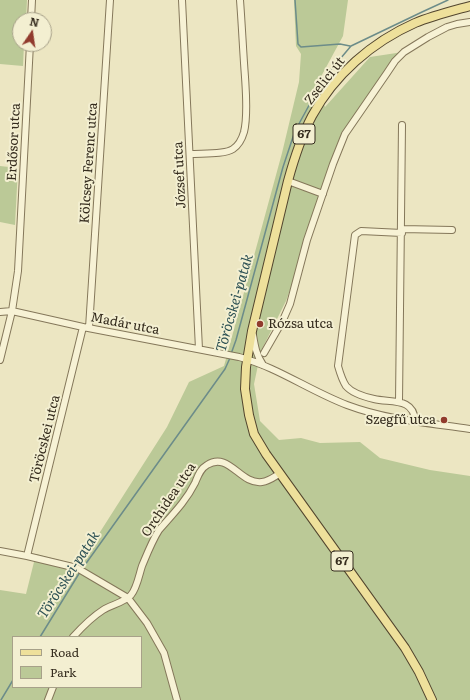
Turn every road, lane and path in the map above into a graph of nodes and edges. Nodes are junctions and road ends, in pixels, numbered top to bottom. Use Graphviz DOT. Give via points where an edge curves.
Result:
graph roads {
  1 [pos="32,0"];
  2 [pos="110,0"];
  3 [pos="182,0"];
  4 [pos="240,0"];
  5 [pos="470,6"];
  6 [pos="31,12"];
  7 [pos="470,22"];
  8 [pos="30,52"];
  9 [pos="402,125"];
  10 [pos="190,154"];
  11 [pos="288,181"];
  12 [pos="323,194"];
  13 [pos="452,230"];
  14 [pos="402,231"];
  15 [pos="12,311"];
  16 [pos="0,312"];
  17 [pos="86,328"];
  18 [pos="252,331"];
  19 [pos="199,349"];
  20 [pos="264,353"];
  21 [pos="243,358"];
  22 [pos="0,360"];
  23 [pos="263,365"];
  24 [pos="399,402"];
  25 [pos="414,421"];
  26 [pos="470,429"];
  27 [pos="279,474"];
  28 [pos="0,550"];
  29 [pos="28,556"];
  30 [pos="128,598"];
  31 [pos="74,636"];
  32 [pos="53,688"];
  33 [pos="48,700"];
  34 [pos="177,700"];
  35 [pos="431,700"];
  1 -- 6 [label="street"];
  2 -- 17 [label="street, Kölcsey Ferenc utca"];
  3 -- 10 [label="street, József utca"];
  4 -- 10 [label="street" via="246,98 245,130 242,139 232,150"];
  5 -- 11 [label="main road, Zselici út / 67" via="415,24 382,41 350,66 312,116"];
  7 -- 12 [label="street" via="438,32 404,52 395,61 345,134"];
  8 -- 15 [label="street, Erdősor utca" via="18,271"];
  9 -- 14 [label="street"];
  10 -- 19 [label="street, József utca"];
  11 -- 12 [label="street"];
  11 -- 18 [label="main road, Zselici út / 67"];
  12 -- 20 [label="street" via="307,240 290,304"];
  13 -- 14 [label="street"];
  14 -- 24 [label="street"];
  14 -- 24 [label="street" via="361,231 355,235 338,366 347,386 358,394"];
  15 -- 16 [label="street, Madár utca"];
  15 -- 17 [label="street, Madár utca"];
  15 -- 22 [label="street, Erdősor utca"];
  17 -- 19 [label="street, Madár utca"];
  17 -- 29 [label="street, Töröcskei utca"];
  18 -- 21 [label="main road, 67"];
  18 -- 23 [label="street" via="256,353"];
  19 -- 21 [label="street, Madár utca"];
  21 -- 23 [label="street, Madár utca"];
  21 -- 27 [label="main road, 67" via="247,407 254,434"];
  23 -- 25 [label="street, Madár utca" via="346,404 383,416"];
  24 -- 25 [label="street" via="412,409"];
  25 -- 26 [label="street, Madár utca"];
  27 -- 30 [label="street, Orchidea utca" via="261,482 244,477 225,463 211,463 205,466 184,502 156,535 135,589"];
  27 -- 35 [label="main road, 67" via="405,648"];
  28 -- 29 [label="street"];
  29 -- 30 [label="street" via="77,568"];
  30 -- 31 [label="street" via="98,614"];
  30 -- 34 [label="street" via="147,623 164,653"];
  32 -- 33 [label="street"];
}
